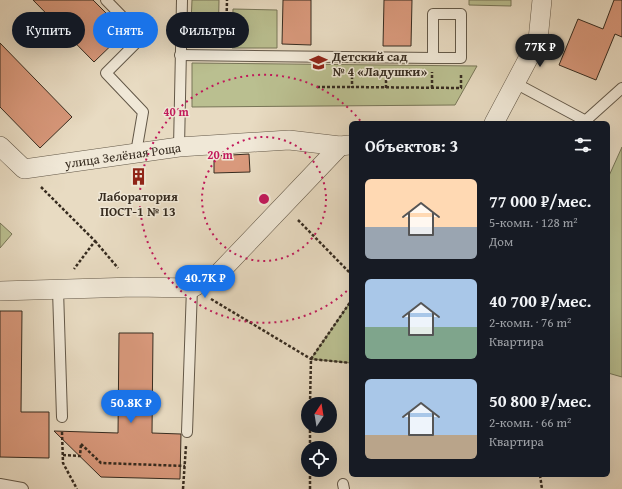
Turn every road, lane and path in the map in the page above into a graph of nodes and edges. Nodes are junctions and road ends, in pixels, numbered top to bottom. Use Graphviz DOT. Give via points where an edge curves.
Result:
graph roads {
  1 [pos="106,0"];
  2 [pos="182,0"];
  3 [pos="226,0"];
  4 [pos="542,0"];
  5 [pos="180,55"];
  6 [pos="226,56"];
  7 [pos="352,57"];
  8 [pos="432,58"];
  9 [pos="461,58"];
  10 [pos="515,83"];
  11 [pos="317,87"];
  12 [pos="352,87"];
  13 [pos="622,88"];
  14 [pos="495,121"];
  15 [pos="582,121"];
  16 [pos="585,121"];
  17 [pos="345,145"];
  18 [pos="0,146"];
  19 [pos="179,147"];
  20 [pos="136,153"];
  21 [pos="24,170"];
  22 [pos="283,205"];
  23 [pos="95,241"];
  24 [pos="349,272"];
  25 [pos="134,287"];
  26 [pos="192,288"];
  27 [pos="58,290"];
  28 [pos="0,291"];
  29 [pos="349,304"];
  30 [pos="311,359"];
  31 [pos="349,363"];
  32 [pos="310,397"];
  33 [pos="62,417"];
  34 [pos="187,432"];
  35 [pos="63,455"];
  36 [pos="310,477"];
  37 [pos="540,477"];
  38 [pos="0,484"];
  39 [pos="23,489"];
  40 [pos="77,489"];
  41 [pos="183,489"];
  42 [pos="310,489"];
  43 [pos="542,489"];
  1 -- 20 [label="lane" via="142,36 106,72 143,112"];
  2 -- 5 [label="lane"];
  3 -- 6 [label="path"];
  4 -- 10 [label="street" via="538,40"];
  5 -- 6 [label="lane"];
  5 -- 19 [label="lane"];
  6 -- 7 [label="lane"];
  7 -- 8 [label="lane"];
  7 -- 12 [label="path"];
  8 -- 9 [label="lane"];
  8 -- 9 [label="lane" via="433,14 461,14"];
  9 -- 12 [label="path" via="461,88"];
  10 -- 14 [label="street"];
  10 -- 15 [label="lane"];
  11 -- 12 [label="path"];
  13 -- 16 [label="lane"];
  17 -- 19 [label="street, улица Зелёная Роща" via="289,140"];
  17 -- 22 [label="street"];
  18 -- 21 [label="street"];
  19 -- 20 [label="street, улица Зелёная Роща"];
  20 -- 21 [label="street, улица Зелёная Роща"];
  21 -- 23 [label="path"];
  22 -- 24 [label="path"];
  22 -- 26 [label="street" via="219,273"];
  23 -- 25 [label="path"];
  23 -- 27 [label="path"];
  25 -- 26 [label="street"];
  25 -- 27 [label="street"];
  26 -- 30 [label="path"];
  26 -- 34 [label="lane"];
  27 -- 28 [label="street"];
  27 -- 33 [label="lane"];
  29 -- 30 [label="path"];
  30 -- 31 [label="path"];
  30 -- 32 [label="path"];
  33 -- 35 [label="path"];
  35 -- 40 [label="path" via="63,463"];
  35 -- 41 [label="path" via="80,456 81,444 101,463 185,466"];
  36 -- 42 [label="path"];
  37 -- 43 [label="path"];
  38 -- 39 [label="lane"];
}
